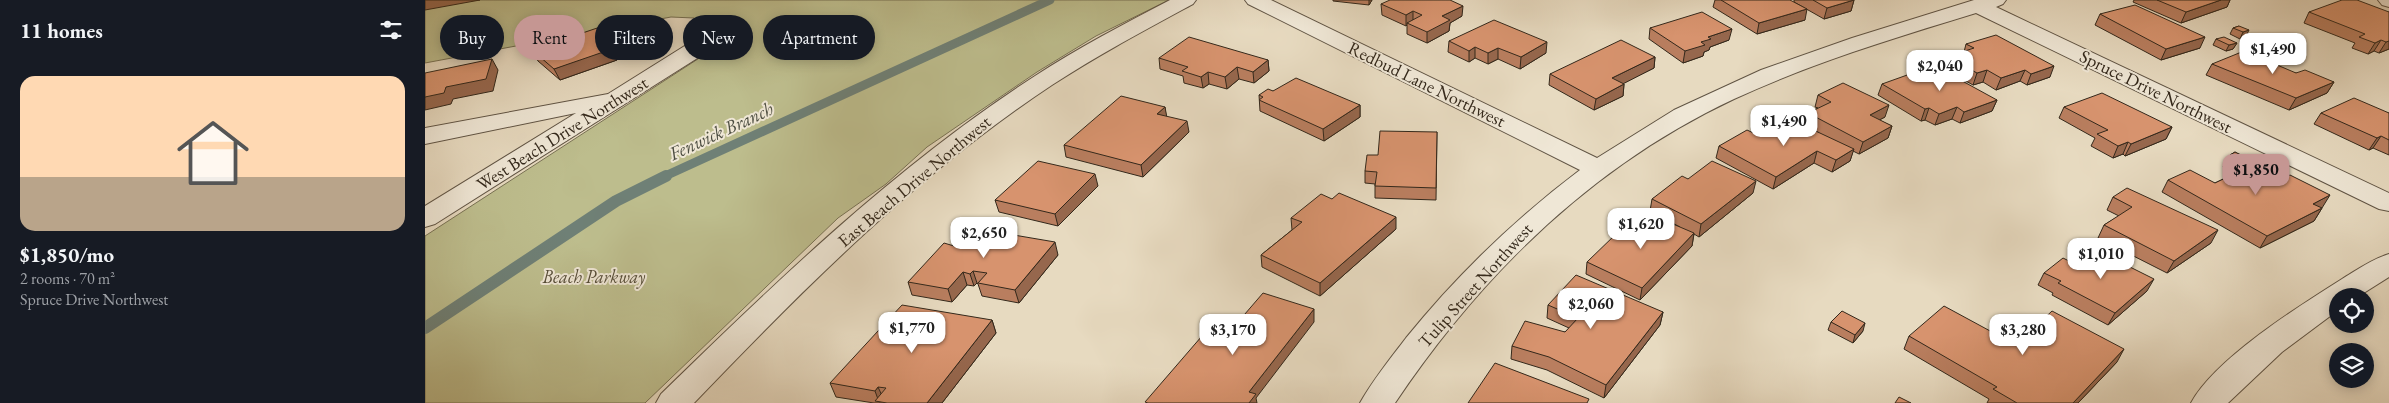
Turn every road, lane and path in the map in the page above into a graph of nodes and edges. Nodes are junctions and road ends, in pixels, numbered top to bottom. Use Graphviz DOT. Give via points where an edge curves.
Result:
graph roads {
  1 [pos="1186,0"];
  2 [pos="1255,0"];
  3 [pos="1987,3"];
  4 [pos="683,57"];
  5 [pos="620,96"];
  6 [pos="425,136"];
  7 [pos="1599,169"];
  8 [pos="2389,203"];
  9 [pos="425,218"];
  10 [pos="2389,264"];
  11 [pos="673,403"];
  12 [pos="1377,403"];
  13 [pos="2208,403"];
  1 -- 11 [label="street, East Beach Drive Northwest" via="1065,67 941,154 820,261"];
  2 -- 7 [label="street, Redbud Lane Northwest"];
  3 -- 7 [label="street, Tulip Street Northwest" via="1768,77 1674,121"];
  3 -- 8 [label="street, Spruce Drive Northwest"];
  4 -- 5 [label="street, West Beach Drive Northwest"];
  5 -- 6 [label="street"];
  5 -- 9 [label="street, West Beach Drive Northwest"];
  7 -- 12 [label="street, Tulip Street Northwest" via="1525,228 1492,261 1436,324"];
  10 -- 13 [label="street" via="2277,337"];
}
